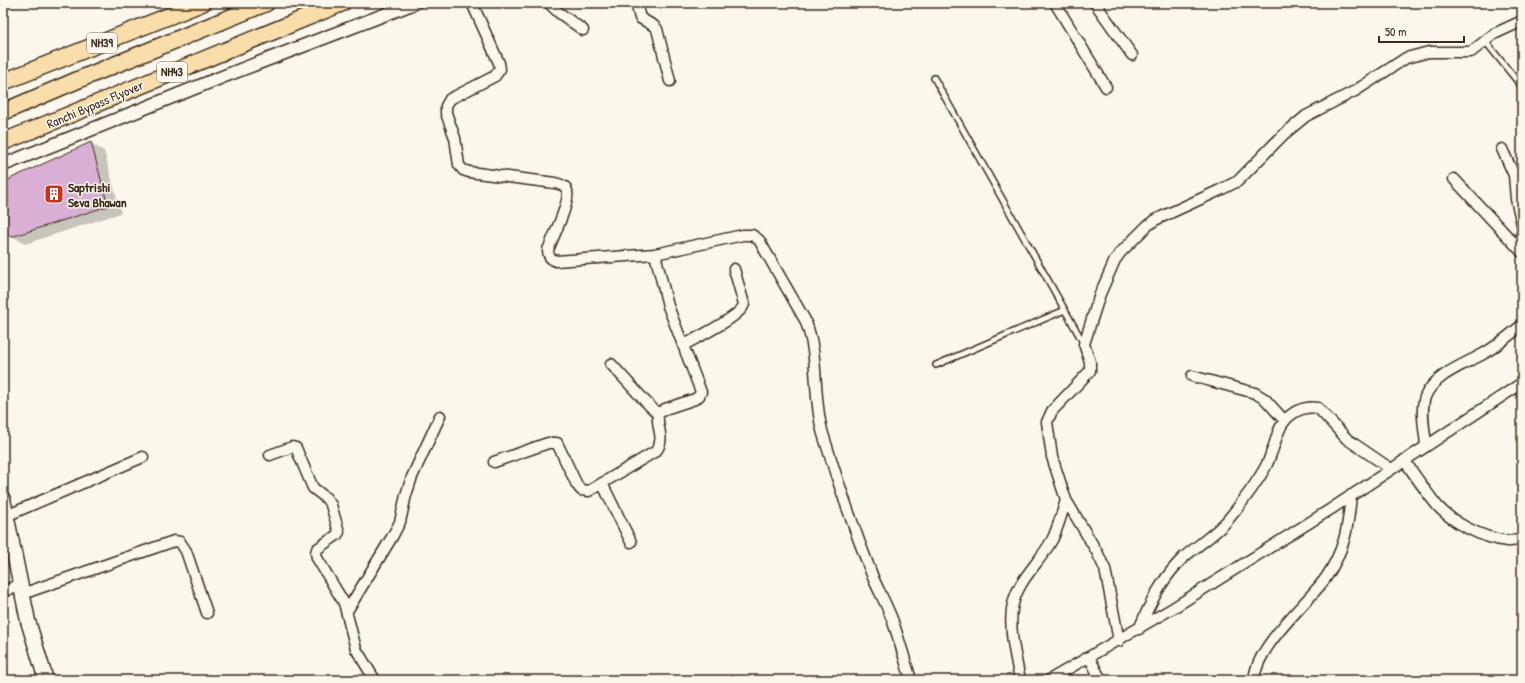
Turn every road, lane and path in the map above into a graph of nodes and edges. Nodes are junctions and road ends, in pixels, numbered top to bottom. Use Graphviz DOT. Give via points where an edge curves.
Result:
graph roads {
  1 [pos="202,3"];
  2 [pos="266,3"];
  3 [pos="342,3"];
  4 [pos="415,3"];
  5 [pos="472,3"];
  6 [pos="549,3"];
  7 [pos="636,3"];
  8 [pos="1055,3"];
  9 [pos="1095,3"];
  10 [pos="1522,21"];
  11 [pos="583,30"];
  12 [pos="1485,41"];
  13 [pos="1132,54"];
  14 [pos="934,78"];
  15 [pos="670,81"];
  16 [pos="3,82"];
  17 [pos="1522,87"];
  18 [pos="1106,88"];
  19 [pos="3,112"];
  20 [pos="3,142"];
  21 [pos="1502,149"];
  22 [pos="3,165"];
  23 [pos="1454,179"];
  24 [pos="1522,224"];
  25 [pos="1522,233"];
  26 [pos="1520,250"];
  27 [pos="655,254"];
  28 [pos="734,269"];
  29 [pos="1064,310"];
  30 [pos="1522,325"];
  31 [pos="1084,344"];
  32 [pos="684,345"];
  33 [pos="611,364"];
  34 [pos="936,365"];
  35 [pos="1192,376"];
  36 [pos="1522,383"];
  37 [pos="658,414"];
  38 [pos="440,416"];
  39 [pos="1284,420"];
  40 [pos="1426,446"];
  41 [pos="270,455"];
  42 [pos="143,457"];
  43 [pos="1404,460"];
  44 [pos="494,462"];
  45 [pos="1391,469"];
  46 [pos="602,483"];
  47 [pos="1351,495"];
  48 [pos="3,499"];
  49 [pos="1066,500"];
  50 [pos="6,516"];
  51 [pos="1522,530"];
  52 [pos="1519,540"];
  53 [pos="631,542"];
  54 [pos="21,589"];
  55 [pos="3,592"];
  56 [pos="347,611"];
  57 [pos="207,613"];
  58 [pos="1139,629"];
  59 [pos="1119,641"];
  60 [pos="1089,657"];
  61 [pos="46,680"];
  62 [pos="375,680"];
  63 [pos="911,680"];
  64 [pos="1020,680"];
  65 [pos="1049,680"];
  66 [pos="1101,680"];
  67 [pos="1254,680"];
  1 -- 16 [label="highway, NH39"];
  2 -- 19 [label="highway, NH43"];
  3 -- 20 [label="highway, Ranchi Bypass Flyover / NH43"];
  4 -- 22 [label="street"];
  5 -- 27 [label="street" via="500,69 495,76 450,99 446,106 459,165 469,172 555,183 566,188 566,206 548,250 551,259 556,261"];
  6 -- 11 [label="street"];
  7 -- 15 [label="street" via="640,18 657,29"];
  8 -- 18 [label="street"];
  9 -- 13 [label="street"];
  10 -- 12 [label="street"];
  12 -- 17 [label="lane"];
  12 -- 31 [label="street" via="1471,52 1429,52 1406,58 1355,91 1306,116 1283,135 1238,181 1147,226 1115,260 1100,294"];
  14 -- 29 [label="lane"];
  21 -- 24 [label="street" via="1514,175"];
  23 -- 26 [label="street"];
  25 -- 26 [label="street"];
  27 -- 32 [label="street" via="668,306"];
  27 -- 63 [label="street" via="747,234 759,240 810,332 823,431 874,580 892,619"];
  28 -- 32 [label="street" via="744,308 735,316"];
  29 -- 31 [label="lane"];
  29 -- 34 [label="lane"];
  30 -- 40 [label="street" via="1484,353 1435,382 1425,398 1423,410"];
  31 -- 49 [label="street" via="1090,371 1052,411 1047,422 1052,456"];
  32 -- 37 [label="street" via="701,392 695,399 665,409"];
  33 -- 37 [label="street"];
  35 -- 39 [label="street" via="1255,393 1265,399"];
  36 -- 40 [label="street"];
  37 -- 46 [label="street" via="661,441 656,451"];
  38 -- 56 [label="street" via="412,477 400,522"];
  39 -- 45 [label="street" via="1294,412 1318,408 1347,439"];
  39 -- 58 [label="street" via="1261,476 1226,522 1173,569 1151,601"];
  40 -- 43 [label="street"];
  41 -- 56 [label="street" via="292,447 296,448 313,488 331,505 339,532 317,549 316,553"];
  42 -- 50 [label="street"];
  43 -- 45 [label="street"];
  43 -- 52 [label="street" via="1436,504 1448,515 1470,529 1490,537 1507,541"];
  44 -- 46 [label="street" via="548,443 557,443 580,490 589,491"];
  45 -- 47 [label="street"];
  46 -- 53 [label="street"];
  47 -- 58 [label="street"];
  47 -- 67 [label="street" via="1347,530 1339,553 1325,578 1276,635 1258,662"];
  48 -- 50 [label="main road"];
  49 -- 59 [label="street" via="1105,569"];
  49 -- 64 [label="street" via="1052,540 1021,583 1012,610"];
  50 -- 54 [label="main road"];
  51 -- 52 [label="street"];
  54 -- 55 [label="street"];
  54 -- 57 [label="street" via="174,540 180,542 186,551"];
  54 -- 61 [label="main road"];
  56 -- 62 [label="street" via="356,649"];
  58 -- 59 [label="street"];
  59 -- 60 [label="street"];
  60 -- 65 [label="street"];
  60 -- 66 [label="street"];
}
